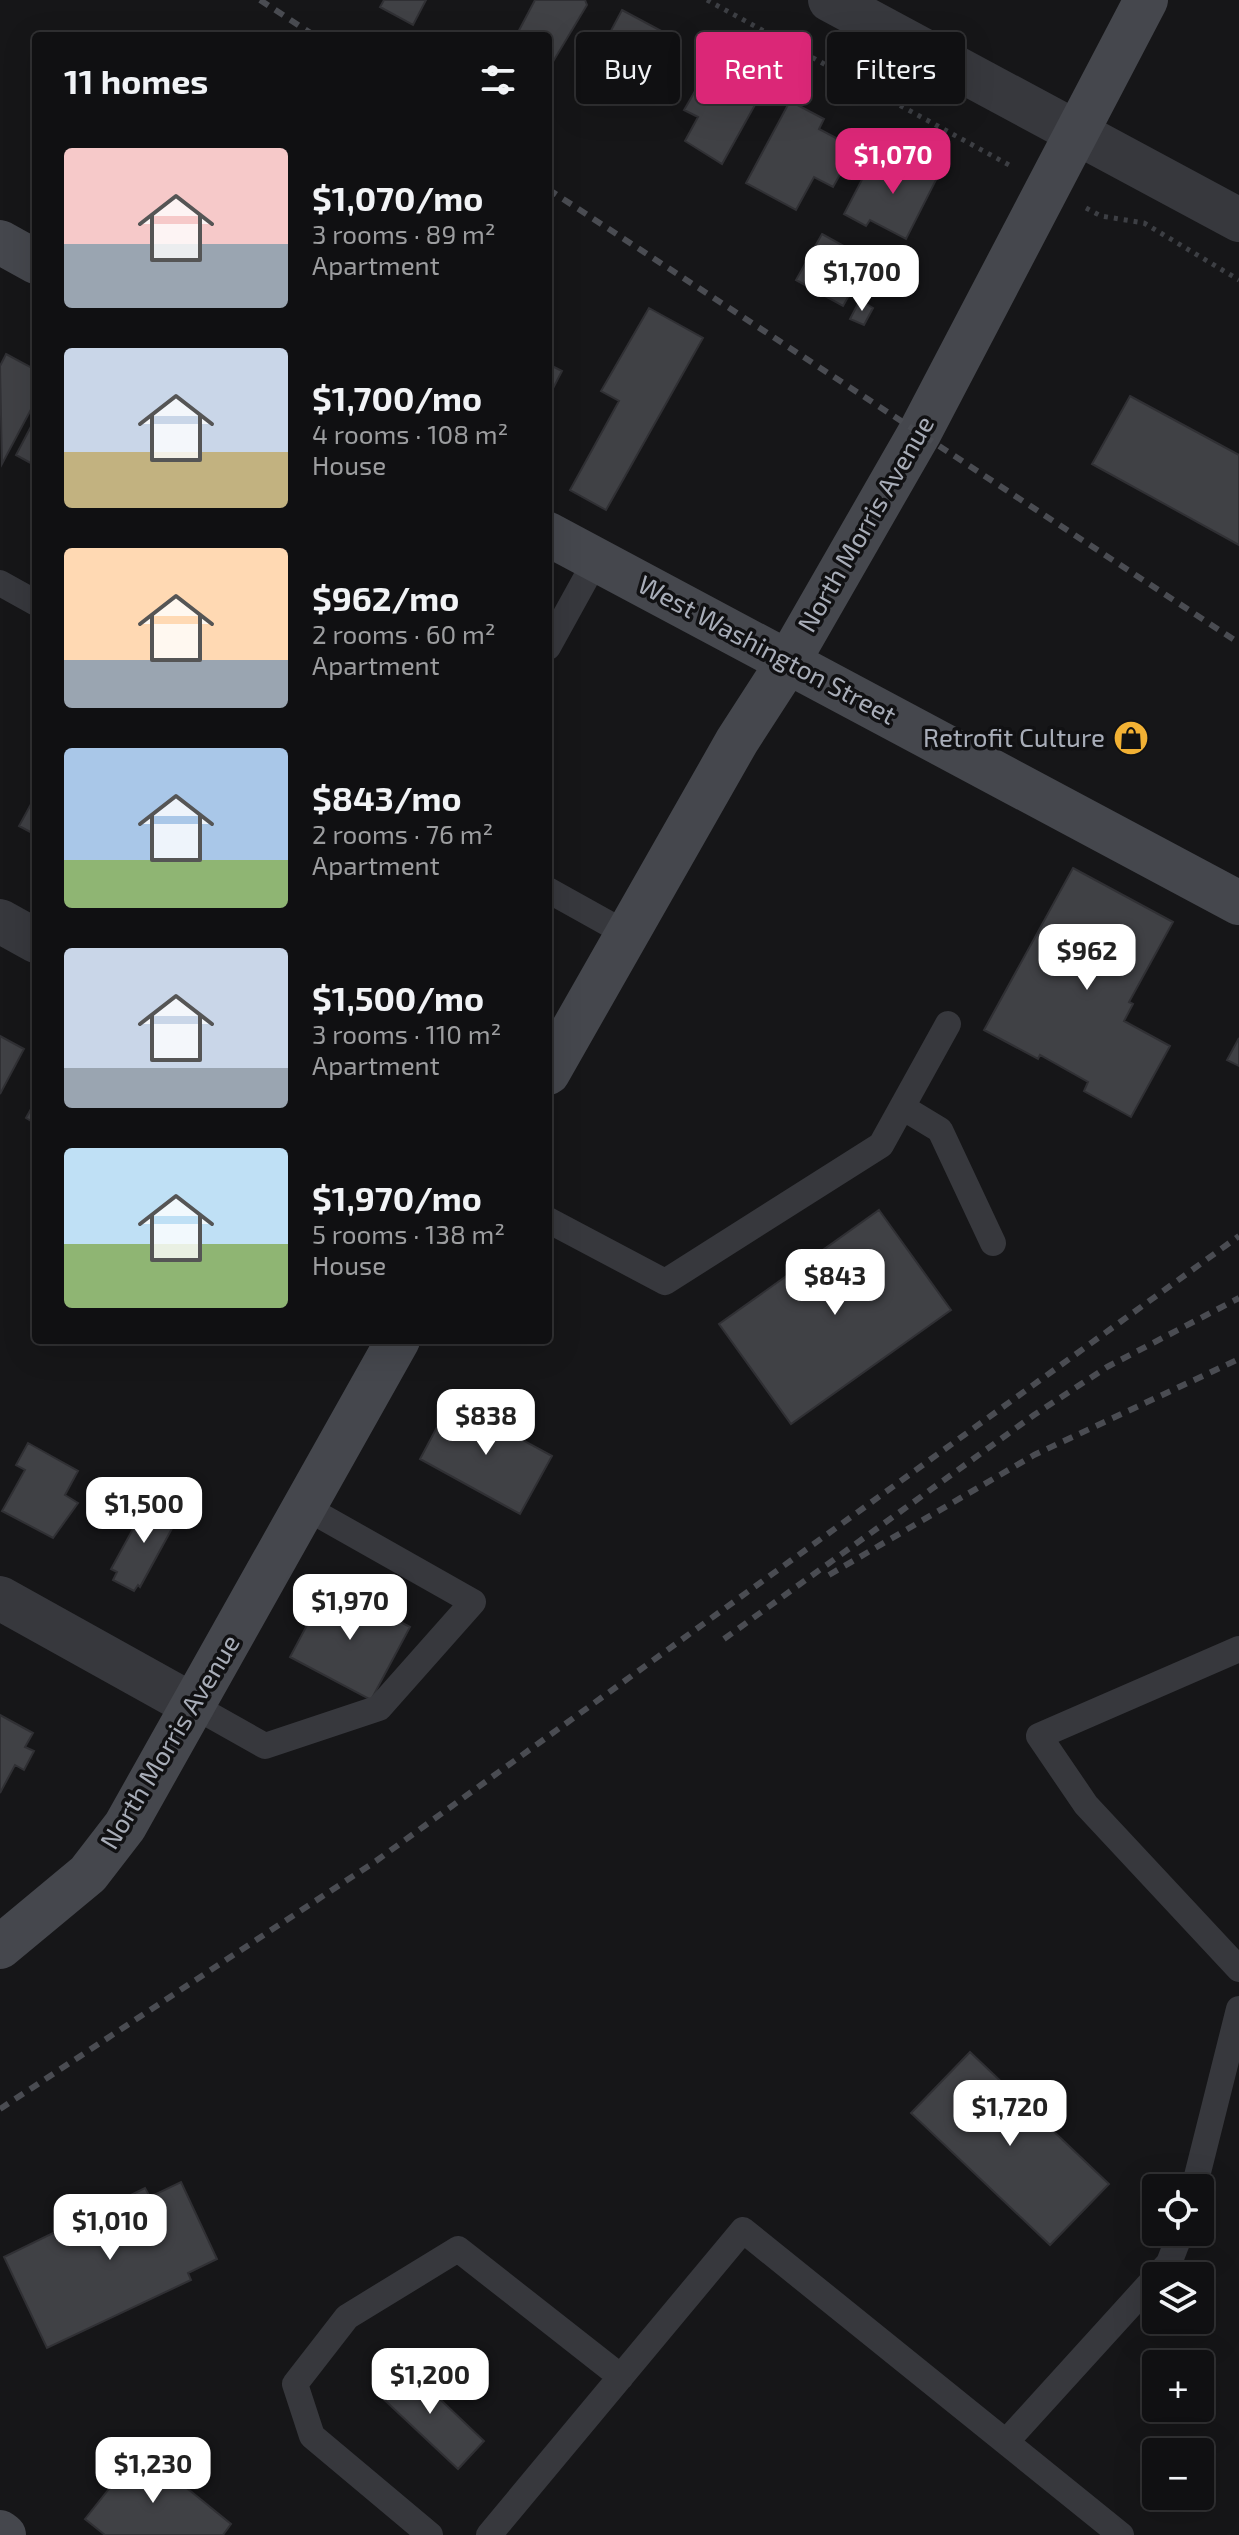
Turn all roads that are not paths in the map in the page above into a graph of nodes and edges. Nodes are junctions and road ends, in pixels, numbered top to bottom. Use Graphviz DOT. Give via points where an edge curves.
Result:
graph roads {
  1 [pos="830,0"];
  2 [pos="1146,0"];
  3 [pos="1074,133"];
  4 [pos="1239,220"];
  5 [pos="0,242"];
  6 [pos="32,260"];
  7 [pos="552,536"];
  8 [pos="596,560"];
  9 [pos="0,583"];
  10 [pos="32,601"];
  11 [pos="552,640"];
  12 [pos="788,662"];
  13 [pos="552,892"];
  14 [pos="1239,903"];
  15 [pos="0,921"];
  16 [pos="627,934"];
  17 [pos="32,939"];
  18 [pos="948,1024"];
  19 [pos="552,1066"];
  20 [pos="902,1107"];
  21 [pos="552,1222"];
  22 [pos="993,1243"];
  23 [pos="396,1344"];
  24 [pos="305,1507"];
  25 [pos="0,1598"];
  26 [pos="1239,1649"];
  27 [pos="194,1706"];
  28 [pos="0,1947"];
  29 [pos="1239,1969"];
  30 [pos="1239,2009"];
  31 [pos="1198,2174"];
  32 [pos="1142,2293"];
  33 [pos="621,2377"];
  34 [pos="1006,2442"];
  35 [pos="430,2535"];
  36 [pos="489,2535"];
  37 [pos="1121,2535"];
  1 -- 3 [label="street"];
  2 -- 3 [label="main road, North Morris Avenue"];
  3 -- 4 [label="street"];
  3 -- 12 [label="main road, North Morris Avenue" via="920,432"];
  5 -- 6 [label="main road"];
  7 -- 8 [label="main road, West Washington Street"];
  8 -- 11 [label="lane"];
  8 -- 12 [label="main road, West Washington Street"];
  9 -- 10 [label="lane"];
  12 -- 14 [label="main road, West Washington Street"];
  12 -- 16 [label="main road, North Morris Avenue"];
  13 -- 16 [label="lane"];
  15 -- 17 [label="street"];
  16 -- 19 [label="main road, North Morris Avenue"];
  18 -- 20 [label="lane"];
  20 -- 21 [label="lane" via="881,1145 665,1282"];
  20 -- 22 [label="lane" via="940,1130"];
  23 -- 24 [label="main road, North Morris Avenue"];
  24 -- 27 [label="main road, North Morris Avenue"];
  24 -- 27 [label="lane" via="473,1602 379,1708 265,1746"];
  25 -- 27 [label="street"];
  26 -- 29 [label="lane" via="1039,1736 1086,1805"];
  27 -- 28 [label="main road, North Morris Avenue" via="125,1826 88,1874"];
  30 -- 31 [label="lane"];
  32 -- 34 [label="lane"];
  33 -- 34 [label="lane" via="743,2230"];
  33 -- 35 [label="lane" via="458,2249 347,2317 295,2384 312,2436"];
  33 -- 36 [label="lane"];
  34 -- 37 [label="lane"];
}
